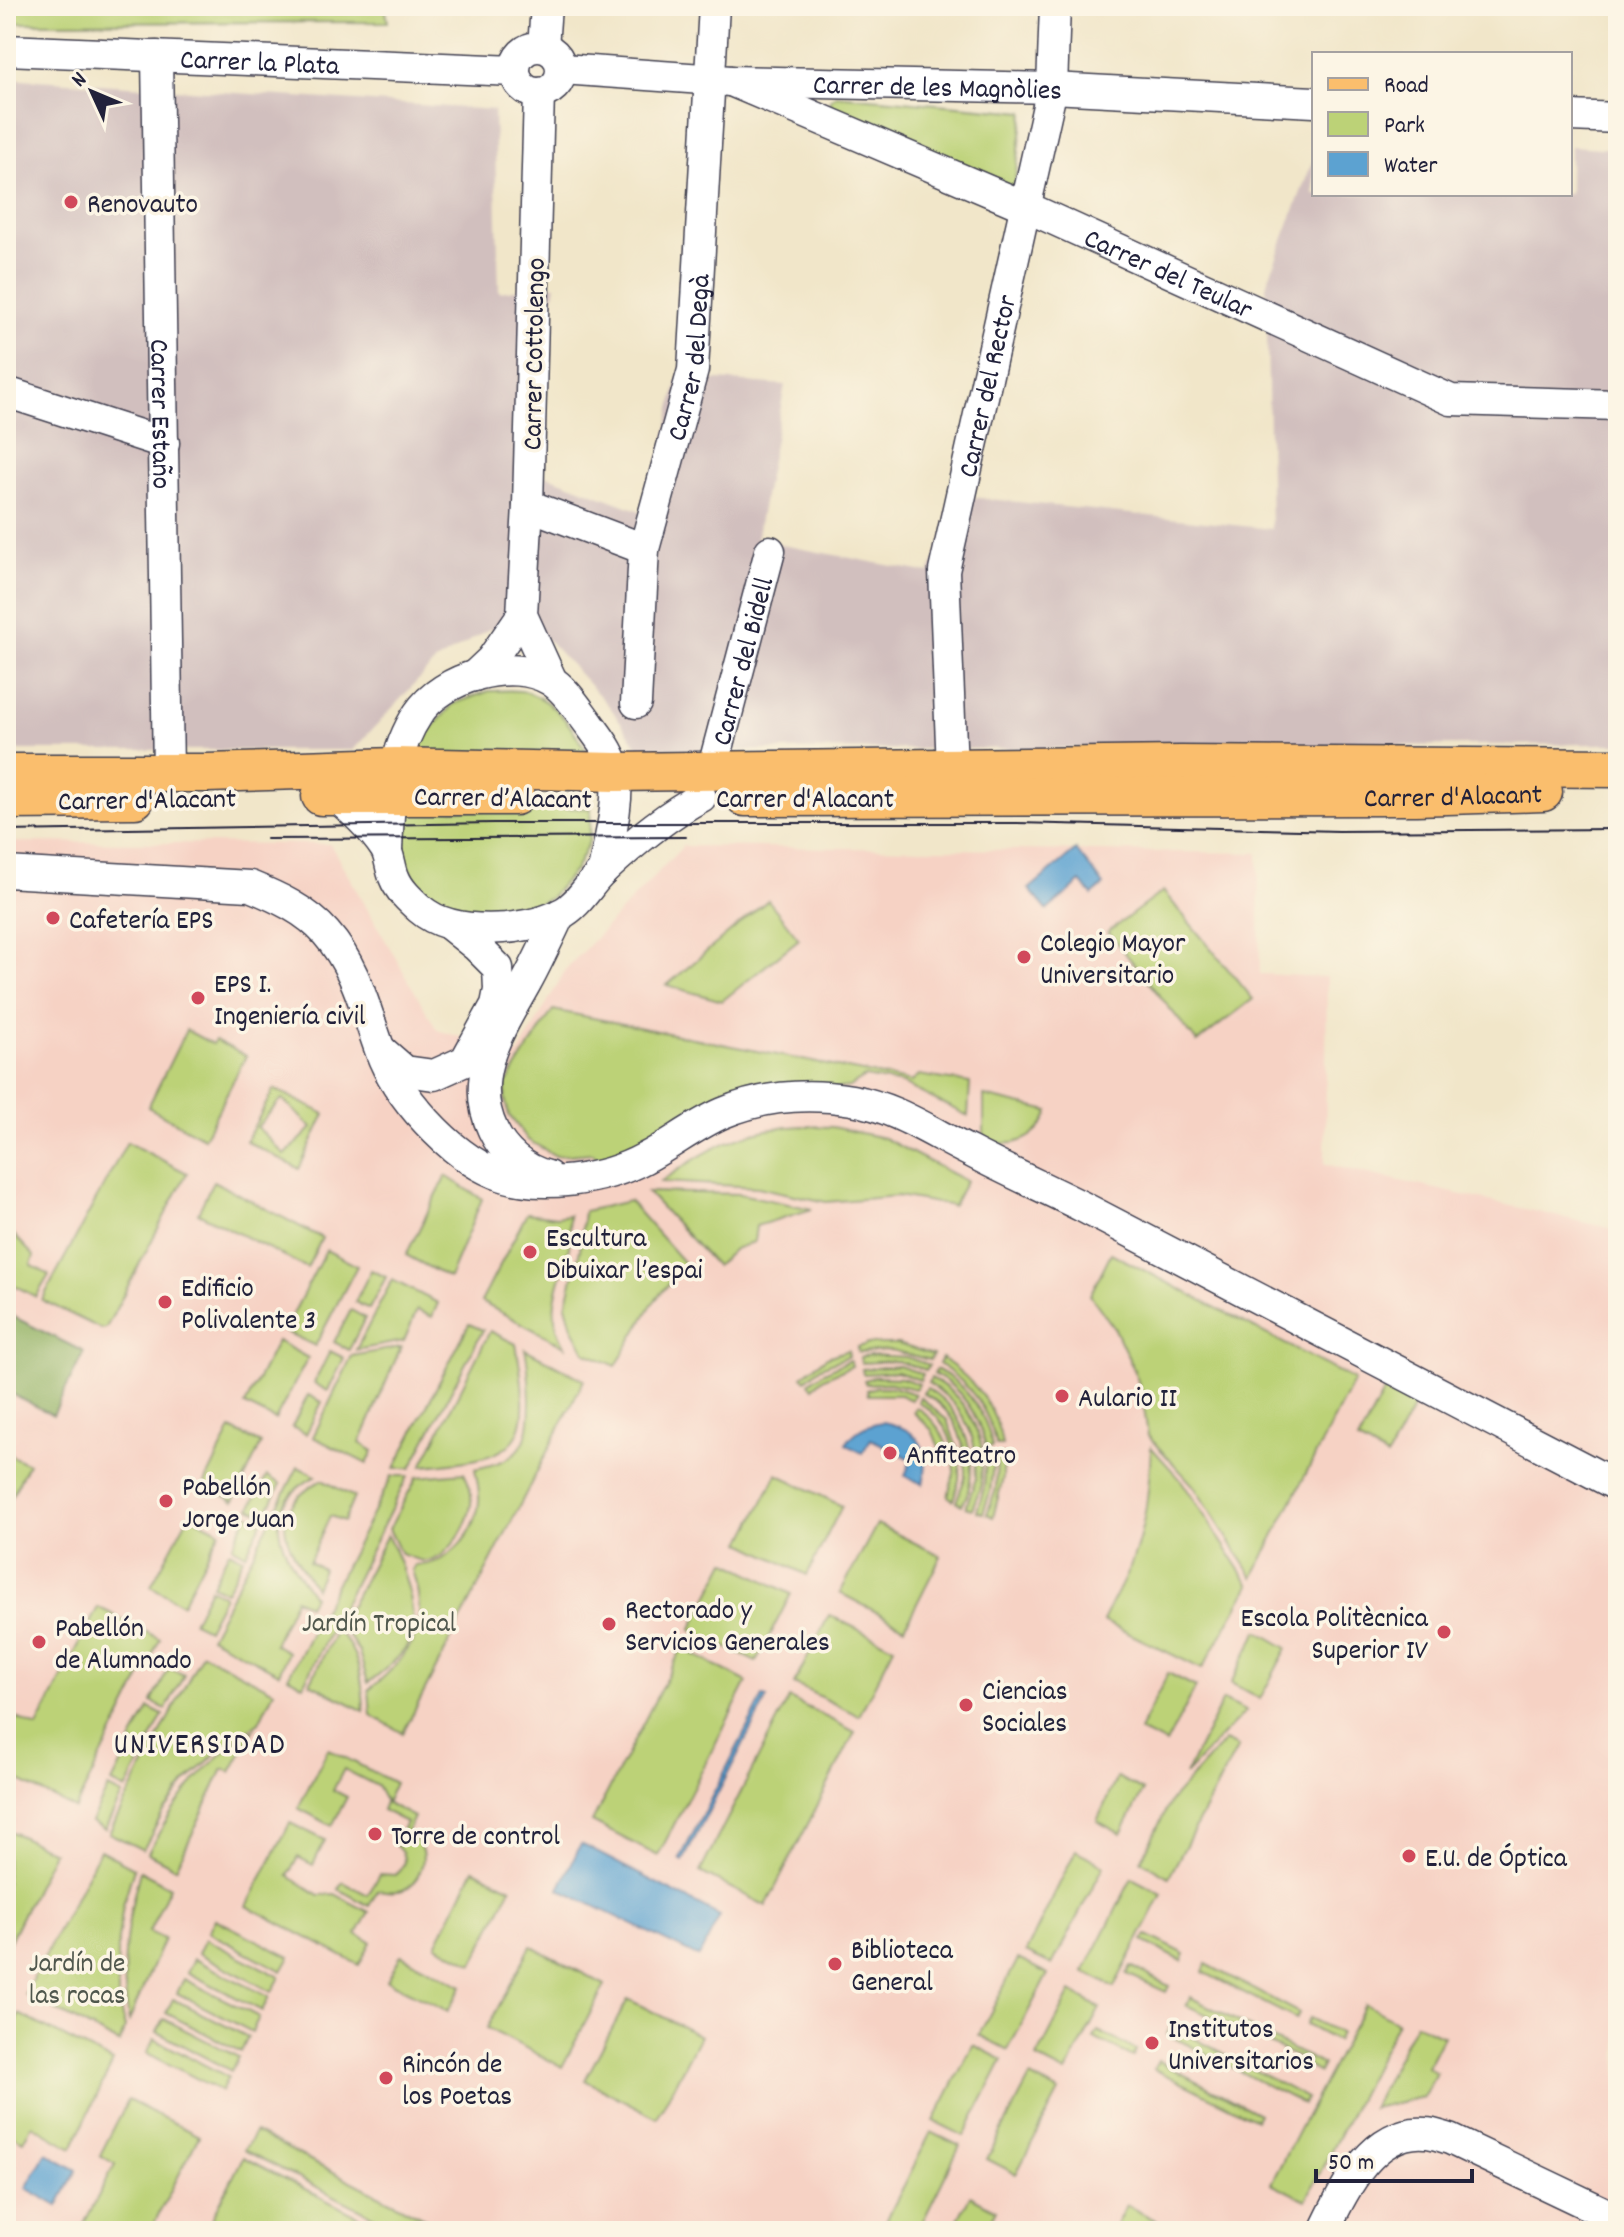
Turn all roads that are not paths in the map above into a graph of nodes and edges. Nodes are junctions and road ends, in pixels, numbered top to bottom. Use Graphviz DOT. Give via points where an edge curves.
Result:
graph roads {
  1 [pos="546,6"];
  2 [pos="714,6"];
  3 [pos="1055,6"];
  4 [pos="6,50"];
  5 [pos="157,56"];
  6 [pos="552,58"];
  7 [pos="515,71"];
  8 [pos="722,79"];
  9 [pos="1052,88"];
  10 [pos="539,93"];
  11 [pos="1312,102"];
  12 [pos="1572,116"];
  13 [pos="1618,118"];
  14 [pos="1024,206"];
  15 [pos="6,392"];
  16 [pos="1618,405"];
  17 [pos="164,443"];
  18 [pos="528,505"];
  19 [pos="644,549"];
  20 [pos="770,551"];
  21 [pos="522,615"];
  22 [pos="474,676"];
  23 [pos="552,681"];
  24 [pos="636,703"];
  25 [pos="418,713"];
  26 [pos="1618,768"];
  27 [pos="952,769"];
  28 [pos="168,772"];
  29 [pos="6,773"];
  30 [pos="393,781"];
  31 [pos="338,782"];
  32 [pos="616,784"];
  33 [pos="706,784"];
  34 [pos="1618,789"];
  35 [pos="6,800"];
  36 [pos="387,850"];
  37 [pos="603,871"];
  38 [pos="6,872"];
  39 [pos="560,914"];
  40 [pos="451,926"];
  41 [pos="380,1050"];
  42 [pos="565,1181"];
  43 [pos="1618,1486"];
  44 [pos="1618,2219"];
  45 [pos="1324,2231"];
  1 -- 6 [label="street"];
  2 -- 8 [label="street, Carrer del Degà"];
  3 -- 9 [label="street, Carrer del Rector"];
  4 -- 5 [label="street, Carrer la Plata"];
  5 -- 7 [label="street, Carrer la Plata"];
  5 -- 17 [label="street, Carrer Estaño"];
  6 -- 7 [label="street" via="536,46 523,52"];
  6 -- 8 [label="street, Carrer de les Magnòlies"];
  6 -- 10 [label="street" via="558,83"];
  7 -- 10 [label="street" via="525,89"];
  8 -- 9 [label="street, Carrer de les Magnòlies"];
  8 -- 14 [label="street, Carrer del Teular"];
  8 -- 19 [label="street, Carrer del Degà" via="693,370"];
  9 -- 11 [label="street, Carrer de les Magnòlies"];
  9 -- 14 [label="street, Carrer del Rector"];
  10 -- 18 [label="street, Carrer Cottolengo"];
  12 -- 13 [label="street"];
  14 -- 16 [label="street, Carrer del Teular" via="1451,400"];
  14 -- 27 [label="street, Carrer del Rector" via="944,571"];
  15 -- 17 [label="street"];
  17 -- 28 [label="street, Carrer Estaño"];
  18 -- 19 [label="street"];
  18 -- 21 [label="street, Carrer Cottolengo"];
  19 -- 24 [label="street, Carrer del Degà"];
  20 -- 33 [label="street, Carrer del Bidell"];
  21 -- 22 [label="street"];
  21 -- 23 [label="street"];
  22 -- 23 [label="street, Carrer d’Alacant" via="513,670"];
  22 -- 25 [label="street, Carrer d’Alacant" via="447,688"];
  23 -- 32 [label="street, Carrer d’Alacant" via="605,745"];
  25 -- 30 [label="street, Carrer d’Alacant"];
  25 -- 31 [label="street"];
  26 -- 27 [label="main road, Carrer d'Alacant"];
  27 -- 33 [label="main road, Carrer d'Alacant"];
  28 -- 29 [label="main road, Carrer d'Alacant"];
  28 -- 31 [label="main road, Carrer d'Alacant"];
  30 -- 31 [label="main road, Carrer d’Alacant"];
  30 -- 32 [label="main road, Carrer d'Alacant"];
  30 -- 36 [label="street, Carrer d’Alacant"];
  31 -- 35 [label="main road, Carrer d'Alacant"];
  31 -- 36 [label="street, Carrer d'Alacant"];
  32 -- 33 [label="main road, Carrer d'Alacant"];
  32 -- 37 [label="street, Carrer d’Alacant"];
  33 -- 34 [label="main road, Carrer d'Alacant" via="1416,796"];
  33 -- 37 [label="street, Carrer d'Alacant"];
  36 -- 40 [label="street, Carrer d'Alacant" via="394,878 406,895 424,913"];
  37 -- 39 [label="street, Carrer d'Alacant"];
  38 -- 41 [label="street" via="250,886 275,896 324,930 343,956"];
  39 -- 40 [label="street, Carrer d'Alacant" via="521,926"];
  39 -- 42 [label="street" via="503,1022 483,1090 485,1114 498,1142 538,1174"];
  40 -- 41 [label="street" via="498,968 496,1005 472,1051 465,1061 434,1075 405,1071"];
  41 -- 42 [label="street" via="415,1107 472,1161 524,1181"];
  42 -- 43 [label="street" via="617,1171 724,1113 758,1101 812,1095 856,1100 892,1111"];
  44 -- 45 [label="street" via="1425,2132 1388,2143 1372,2155 1357,2170"];
}
